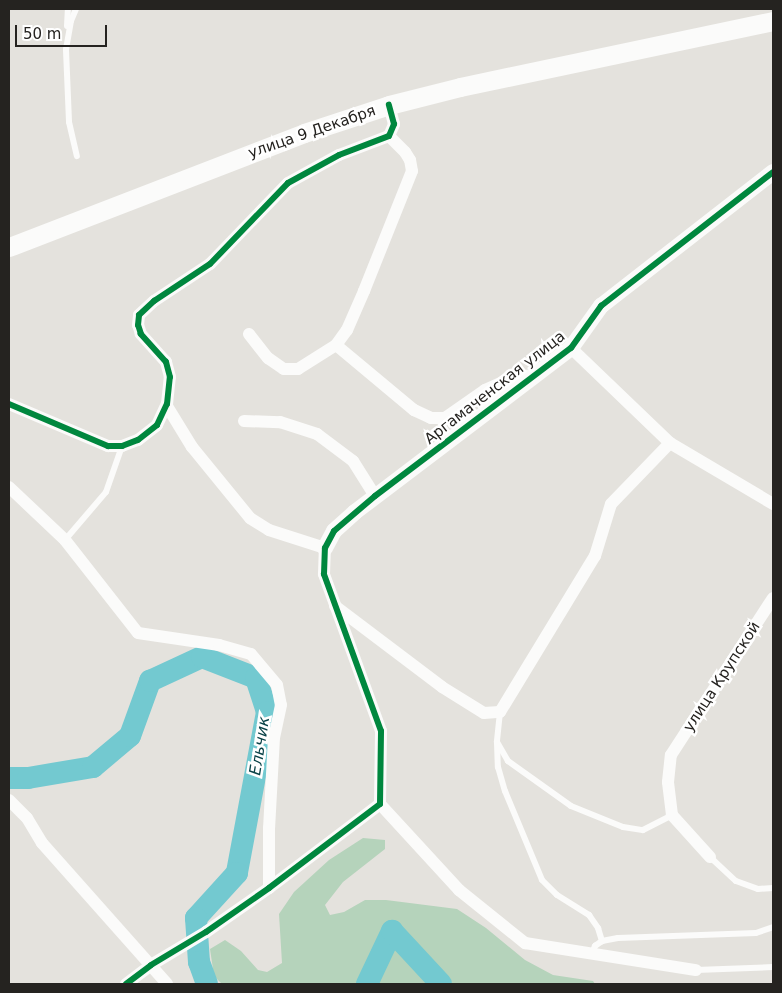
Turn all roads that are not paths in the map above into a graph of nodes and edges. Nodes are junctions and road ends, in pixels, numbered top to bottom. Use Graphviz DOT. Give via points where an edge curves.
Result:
graph roads {
  1 [pos="68,9"];
  2 [pos="76,9"];
  3 [pos="773,21"];
  4 [pos="66,50"];
  5 [pos="389,105"];
  6 [pos="389,136"];
  7 [pos="77,156"];
  8 [pos="773,172"];
  9 [pos="9,247"];
  10 [pos="249,334"];
  11 [pos="336,345"];
  12 [pos="570,348"];
  13 [pos="536,374"];
  14 [pos="9,404"];
  15 [pos="167,406"];
  16 [pos="244,421"];
  17 [pos="670,443"];
  18 [pos="122,446"];
  19 [pos="9,487"];
  20 [pos="375,496"];
  21 [pos="773,504"];
  22 [pos="65,540"];
  23 [pos="325,548"];
  24 [pos="773,598"];
  25 [pos="335,605"];
  26 [pos="500,712"];
  27 [pos="497,742"];
  28 [pos="9,800"];
  29 [pos="380,804"];
  30 [pos="672,815"];
  31 [pos="710,857"];
  32 [pos="269,888"];
  33 [pos="773,888"];
  34 [pos="773,927"];
  35 [pos="602,941"];
  36 [pos="592,953"];
  37 [pos="151,965"];
  38 [pos="773,967"];
  39 [pos="696,970"];
  40 [pos="126,984"];
  41 [pos="167,984"];
  1 -- 4 [label="lane"];
  2 -- 4 [label="lane"];
  3 -- 5 [label="main road, улица 9 Декабря"];
  4 -- 7 [label="lane" via="69,122"];
  5 -- 6 [label="street" via="394,124"];
  5 -- 9 [label="main road, улица 9 Декабря" via="304,133"];
  6 -- 11 [label="street" via="410,160 412,171 364,291"];
  6 -- 15 [label="street" via="340,156 288,184 210,264 154,301 139,315 140,334 166,362 170,377"];
  8 -- 12 [label="street, Аргамаченская улица" via="601,306"];
  10 -- 11 [label="street" via="268,358 284,369 298,369"];
  11 -- 13 [label="street" via="414,410 431,418 444,418 502,382"];
  12 -- 13 [label="street, Аргамаченская улица"];
  12 -- 17 [label="street"];
  13 -- 20 [label="street, Аргамаченская улица"];
  14 -- 18 [label="street" via="108,446"];
  15 -- 18 [label="street" via="157,425 138,440"];
  15 -- 23 [label="street" via="192,447 250,518 269,530"];
  16 -- 20 [label="street" via="280,422 317,434 353,461"];
  17 -- 21 [label="street"];
  17 -- 26 [label="street" via="610,504 595,556"];
  18 -- 22 [label="lane" via="106,492"];
  19 -- 22 [label="street"];
  20 -- 23 [label="street, Аргамаченская улица" via="334,531"];
  22 -- 32 [label="street" via="138,633 219,645 251,654 277,685 281,705 274,737"];
  23 -- 25 [label="street" via="324,574"];
  24 -- 30 [label="street, улица Крупской" via="671,755 668,782"];
  25 -- 26 [label="street" via="442,687 484,713"];
  25 -- 29 [label="street" via="381,731"];
  26 -- 27 [label="lane"];
  27 -- 30 [label="lane" via="508,761 571,806 623,827 643,830"];
  27 -- 35 [label="lane" via="498,767 542,880 557,896 589,916"];
  28 -- 37 [label="street" via="28,818 42,843"];
  29 -- 32 [label="street"];
  29 -- 36 [label="street" via="459,890 525,942"];
  30 -- 31 [label="street"];
  31 -- 33 [label="lane" via="736,881 758,889"];
  32 -- 37 [label="street"];
  34 -- 35 [label="lane" via="756,933 645,935"];
  35 -- 36 [label="lane"];
  36 -- 39 [label="street"];
  37 -- 40 [label="street"];
  37 -- 41 [label="street"];
  38 -- 39 [label="lane"];
}
